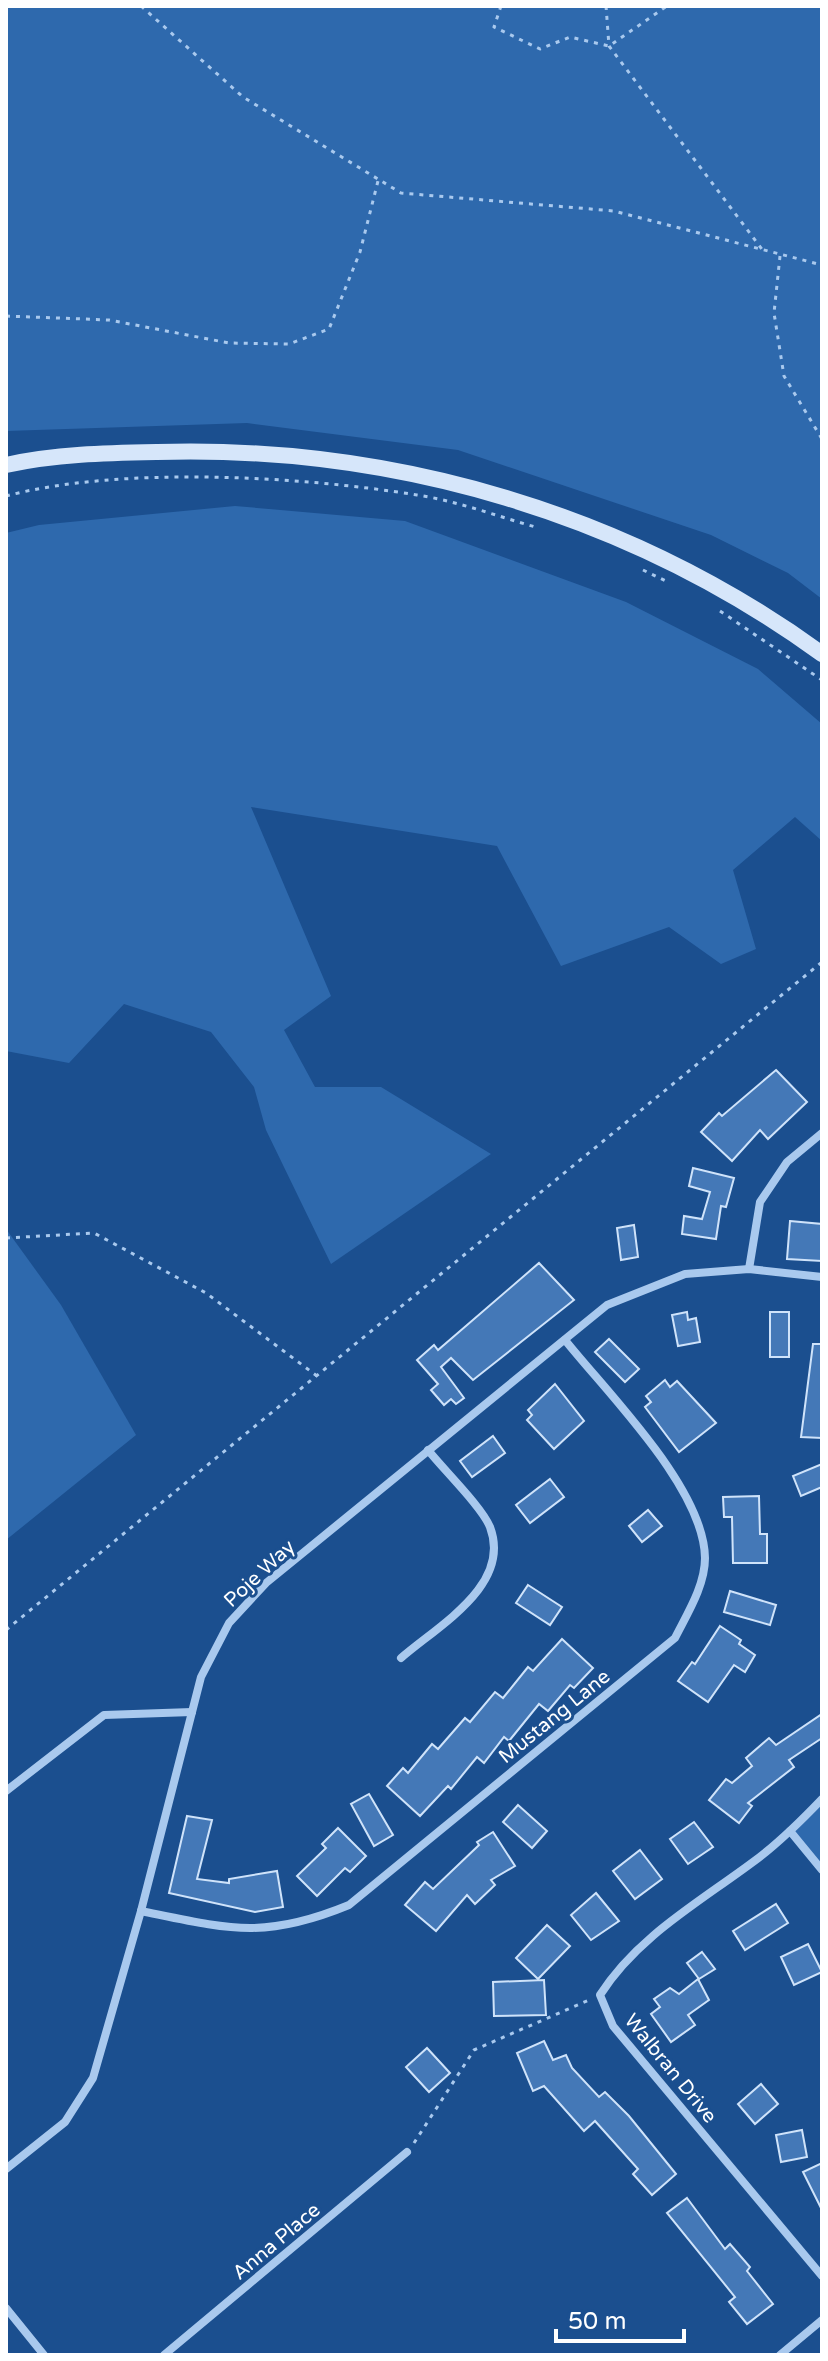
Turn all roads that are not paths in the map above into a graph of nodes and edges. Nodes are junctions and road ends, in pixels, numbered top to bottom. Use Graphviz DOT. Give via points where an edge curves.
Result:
graph roads {
  1 [pos="6,465"];
  2 [pos="822,654"];
  3 [pos="822,1133"];
  4 [pos="749,1269"];
  5 [pos="822,1277"];
  6 [pos="565,1340"];
  7 [pos="428,1450"];
  8 [pos="401,1658"];
  9 [pos="192,1712"];
  10 [pos="6,1791"];
  11 [pos="822,1799"];
  12 [pos="790,1831"];
  13 [pos="822,1870"];
  14 [pos="141,1911"];
  15 [pos="407,2152"];
  16 [pos="6,2169"];
  17 [pos="822,2276"];
  18 [pos="6,2308"];
  19 [pos="822,2320"];
  20 [pos="44,2355"];
  21 [pos="164,2355"];
  22 [pos="780,2355"];
  1 -- 2 [label="main road" via="125,452 219,450 310,456 404,471 500,494 603,530 702,576"];
  3 -- 4 [label="street" via="787,1162 760,1202"];
  4 -- 5 [label="street, Poje Way"];
  4 -- 6 [label="street, Poje Way" via="685,1274 607,1305"];
  6 -- 7 [label="street, Poje Way"];
  6 -- 14 [label="street, Mustang Lane" via="680,1482 698,1522 705,1559 695,1600 675,1638 349,1905 306,1923 266,1930 215,1927"];
  7 -- 8 [label="street" via="489,1524 496,1552 486,1584"];
  7 -- 9 [label="street, Poje Way" via="266,1583 229,1623 201,1677"];
  9 -- 10 [label="street" via="104,1715"];
  9 -- 14 [label="street, Poje Way"];
  11 -- 12 [label="street"];
  12 -- 13 [label="street"];
  12 -- 17 [label="street, Walbran Drive" via="664,1925 619,1966 600,1995 613,2026"];
  14 -- 16 [label="street, Poje Way" via="93,2078 65,2122"];
  15 -- 21 [label="street, Anna Place"];
  18 -- 20 [label="street"];
  19 -- 22 [label="street"];
}
